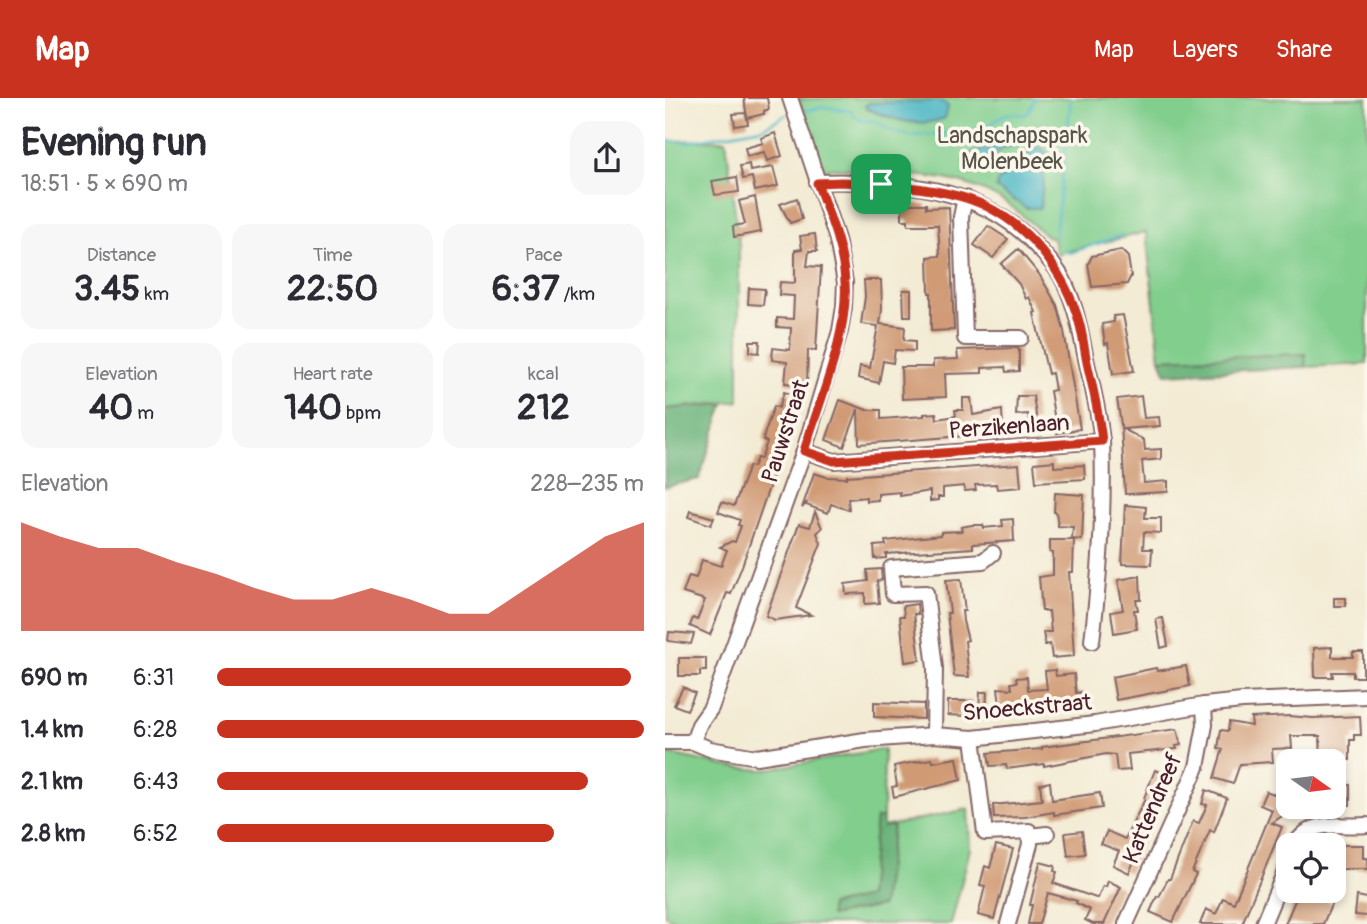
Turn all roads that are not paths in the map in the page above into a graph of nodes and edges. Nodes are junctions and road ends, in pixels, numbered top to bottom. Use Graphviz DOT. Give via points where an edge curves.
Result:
graph roads {
  1 [pos="790,98"];
  2 [pos="817,183"];
  3 [pos="965,198"];
  4 [pos="1021,338"];
  5 [pos="1102,441"];
  6 [pos="804,451"];
  7 [pos="993,553"];
  8 [pos="924,566"];
  9 [pos="926,593"];
  10 [pos="1092,640"];
  11 [pos="1367,696"];
  12 [pos="1203,705"];
  13 [pos="934,735"];
  14 [pos="973,738"];
  15 [pos="665,742"];
  16 [pos="692,742"];
  17 [pos="1367,825"];
  18 [pos="1304,833"];
  19 [pos="1047,834"];
  20 [pos="1030,836"];
  21 [pos="1276,893"];
  22 [pos="1008,924"];
  23 [pos="1126,924"];
  24 [pos="1263,924"];
  1 -- 2 [label="street, Pauwstraat"];
  2 -- 3 [label="street" via="925,188"];
  2 -- 6 [label="street, Pauwstraat" via="837,239 845,282 840,331"];
  3 -- 4 [label="street" via="961,217 965,338"];
  3 -- 5 [label="street" via="994,210 1029,236 1061,276 1078,317"];
  5 -- 6 [label="street, Perzikenlaan" via="834,461"];
  5 -- 10 [label="street, Perzikenlaan" via="1104,508"];
  6 -- 16 [label="street, Pauwstraat" via="711,708"];
  7 -- 8 [label="street" via="983,562"];
  8 -- 9 [label="street"];
  8 -- 9 [label="street" via="891,568 893,594"];
  9 -- 13 [label="street" via="935,668"];
  11 -- 12 [label="street, Snoeckstraat"];
  12 -- 14 [label="street, Snoeckstraat"];
  12 -- 23 [label="street, Kattendreef" via="1205,724 1197,767"];
  13 -- 14 [label="street, Snoeckstraat"];
  13 -- 16 [label="street, Snoeckstraat" via="865,740 757,757"];
  14 -- 20 [label="street" via="985,833 1029,831"];
  15 -- 16 [label="street"];
  17 -- 18 [label="street" via="1319,826"];
  19 -- 20 [label="street"];
  20 -- 22 [label="street"];
  21 -- 24 [label="street"];
}
